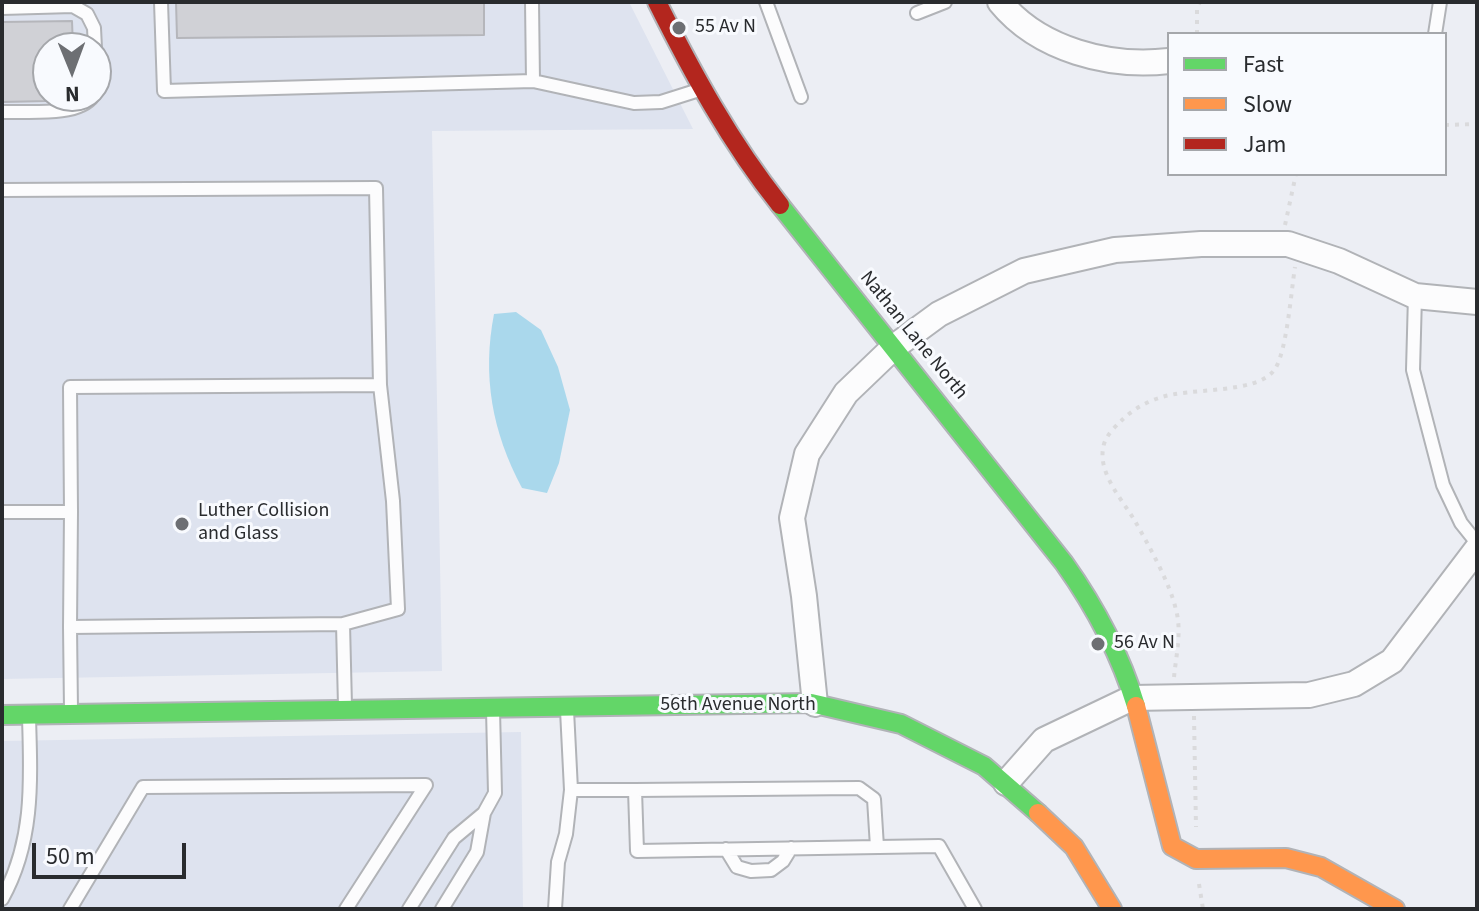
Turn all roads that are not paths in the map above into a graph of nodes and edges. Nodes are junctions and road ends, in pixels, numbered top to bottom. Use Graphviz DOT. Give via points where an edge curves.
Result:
graph roads {
  1 [pos="161,2"];
  2 [pos="532,2"];
  3 [pos="657,2"];
  4 [pos="766,2"];
  5 [pos="945,2"];
  6 [pos="1000,2"];
  7 [pos="1440,2"];
  8 [pos="2,8"];
  9 [pos="917,13"];
  10 [pos="94,32"];
  11 [pos="1435,32"];
  12 [pos="1167,61"];
  13 [pos="533,81"];
  14 [pos="701,89"];
  15 [pos="801,97"];
  16 [pos="32,111"];
  17 [pos="2,112"];
  18 [pos="2,190"];
  19 [pos="1415,296"];
  20 [pos="1477,302"];
  21 [pos="894,347"];
  22 [pos="380,385"];
  23 [pos="2,512"];
  24 [pos="71,512"];
  25 [pos="1477,546"];
  26 [pos="343,624"];
  27 [pos="70,627"];
  28 [pos="1132,698"];
  29 [pos="815,704"];
  30 [pos="493,707"];
  31 [pos="567,707"];
  32 [pos="345,709"];
  33 [pos="71,714"];
  34 [pos="2,715"];
  35 [pos="29,715"];
  36 [pos="1006,783"];
  37 [pos="571,790"];
  38 [pos="635,790"];
  39 [pos="484,813"];
  40 [pos="877,847"];
  41 [pos="791,848"];
  42 [pos="726,849"];
  43 [pos="2,899"];
  44 [pos="70,909"];
  45 [pos="346,909"];
  46 [pos="409,909"];
  47 [pos="442,909"];
  48 [pos="555,909"];
  49 [pos="975,909"];
  50 [pos="1112,909"];
  51 [pos="1395,909"];
  1 -- 13 [label="lane" via="164,91"];
  2 -- 13 [label="lane"];
  3 -- 14 [label="street, Nathan Lane North"];
  4 -- 15 [label="lane"];
  5 -- 9 [label="lane"];
  6 -- 12 [label="street" via="1037,33 1074,52 1115,62"];
  7 -- 11 [label="lane"];
  8 -- 10 [label="lane" via="73,6 87,14"];
  13 -- 14 [label="lane" via="634,103 661,102"];
  14 -- 21 [label="street, Nathan Lane North" via="749,166"];
  16 -- 17 [label="lane"];
  18 -- 22 [label="lane" via="376,188"];
  19 -- 20 [label="street"];
  19 -- 21 [label="street" via="1288,244 1115,250 1024,271 939,314"];
  19 -- 25 [label="lane" via="1413,370 1443,485"];
  21 -- 28 [label="street, Nathan Lane North" via="1059,556 1094,609"];
  21 -- 29 [label="street" via="846,393 807,454 792,518"];
  22 -- 24 [label="lane" via="70,387"];
  22 -- 26 [label="lane" via="398,609"];
  23 -- 24 [label="lane"];
  24 -- 27 [label="lane"];
  25 -- 28 [label="street" via="1392,661 1354,684 1309,695"];
  26 -- 27 [label="lane"];
  26 -- 32 [label="lane"];
  27 -- 33 [label="lane"];
  28 -- 36 [label="street" via="1044,740"];
  28 -- 51 [label="street" via="1172,846 1196,859 1286,858 1321,867"];
  29 -- 31 [label="street, 56th Avenue North"];
  29 -- 36 [label="street, 56th Avenue North" via="901,724 984,766"];
  30 -- 31 [label="street, 56th Avenue North"];
  30 -- 32 [label="street, 56th Avenue North"];
  30 -- 39 [label="lane" via="495,793"];
  31 -- 37 [label="lane"];
  32 -- 33 [label="street, 56th Avenue North"];
  33 -- 35 [label="street, 56th Avenue North"];
  34 -- 35 [label="street, 56th Avenue North"];
  35 -- 43 [label="lane" via="32,792 24,843"];
  36 -- 50 [label="street" via="1074,847"];
  37 -- 38 [label="lane"];
  37 -- 48 [label="lane"];
  38 -- 40 [label="lane" via="859,788 874,799"];
  38 -- 42 [label="lane" via="637,851"];
  39 -- 46 [label="lane" via="454,838"];
  39 -- 47 [label="lane" via="477,852"];
  40 -- 41 [label="lane"];
  40 -- 49 [label="lane" via="939,846"];
  41 -- 42 [label="lane"];
  41 -- 42 [label="lane" via="771,870 751,871 737,867"];
  44 -- 45 [label="lane" via="143,787 426,785"];
}
